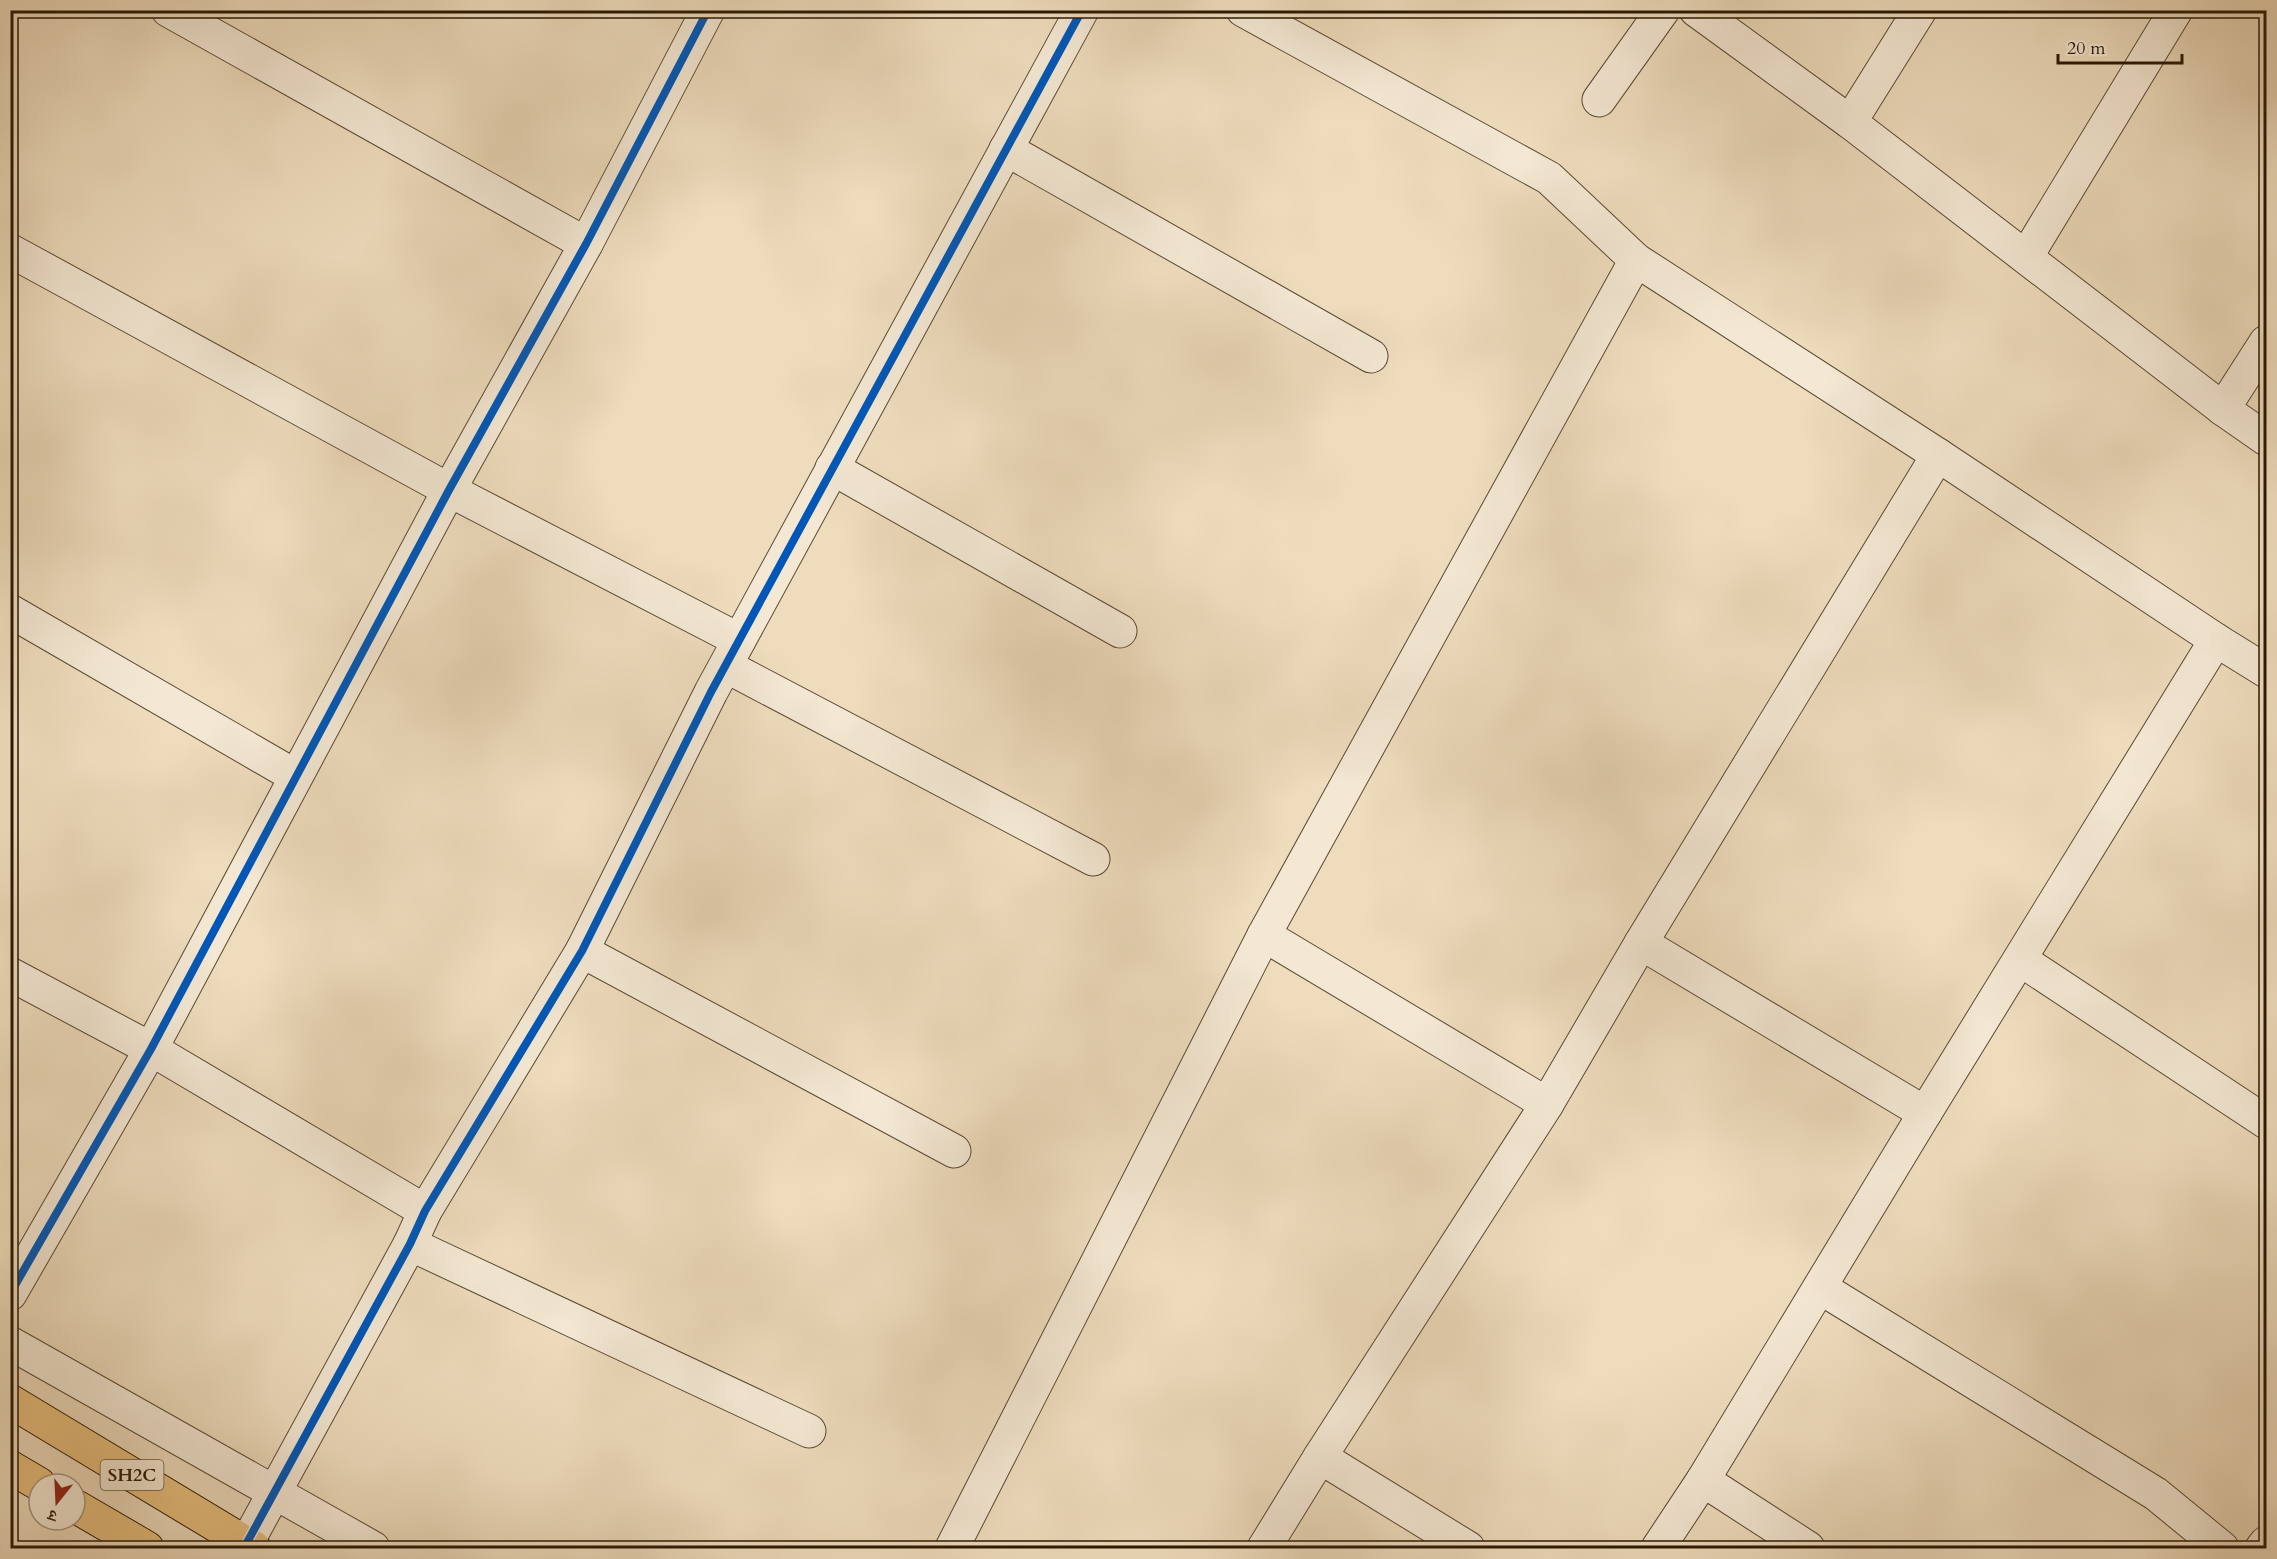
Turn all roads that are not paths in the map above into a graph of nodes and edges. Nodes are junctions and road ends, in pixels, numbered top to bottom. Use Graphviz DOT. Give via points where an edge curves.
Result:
graph roads {
  1 [pos="168,10"];
  2 [pos="708,10"];
  3 [pos="1082,10"];
  4 [pos="1244,10"];
  5 [pos="1663,10"];
  6 [pos="1696,10"];
  7 [pos="1920,10"];
  8 [pos="2176,10"];
  9 [pos="1599,100"];
  10 [pos="1850,122"];
  11 [pos="1006,149"];
  12 [pos="586,244"];
  13 [pos="10,251"];
  14 [pos="2025,257"];
  15 [pos="1636,260"];
  16 [pos="2266,342"];
  17 [pos="1371,356"];
  18 [pos="2223,409"];
  19 [pos="2266,439"];
  20 [pos="1938,455"];
  21 [pos="832,468"];
  22 [pos="449,490"];
  23 [pos="10,611"];
  24 [pos="1120,631"];
  25 [pos="2216,640"];
  26 [pos="732,653"];
  27 [pos="2266,671"];
  28 [pos="295,776"];
  29 [pos="1093,859"];
  30 [pos="1264,935"];
  31 [pos="1641,943"];
  32 [pos="582,951"];
  33 [pos="2021,960"];
  34 [pos="10,974"];
  35 [pos="151,1049"];
  36 [pos="1547,1104"];
  37 [pos="1925,1113"];
  38 [pos="2266,1122"];
  39 [pos="954,1151"];
  40 [pos="424,1211"];
  41 [pos="410,1244"];
  42 [pos="1821,1288"];
  43 [pos="10,1294"];
  44 [pos="10,1343"];
  45 [pos="10,1401"];
  46 [pos="809,1431"];
  47 [pos="1320,1457"];
  48 [pos="10,1467"];
  49 [pos="27,1477"];
  50 [pos="1703,1480"];
  51 [pos="275,1493"];
  52 [pos="87,1513"];
  53 [pos="2266,1543"];
  54 [pos="248,1547"];
  55 [pos="147,1548"];
  56 [pos="374,1548"];
  57 [pos="952,1548"];
  58 [pos="1264,1548"];
  59 [pos="1468,1548"];
  60 [pos="1658,1548"];
  61 [pos="1808,1548"];
  62 [pos="2222,1548"];
  63 [pos="2262,1548"];
  1 -- 12 [label="street"];
  2 -- 12 [label="street"];
  3 -- 11 [label="street"];
  4 -- 15 [label="street" via="1549,178"];
  5 -- 9 [label="street"];
  6 -- 10 [label="street"];
  7 -- 10 [label="street"];
  8 -- 14 [label="street"];
  10 -- 14 [label="street"];
  11 -- 17 [label="street"];
  11 -- 21 [label="street"];
  12 -- 22 [label="street"];
  13 -- 22 [label="street"];
  14 -- 18 [label="street"];
  15 -- 20 [label="street"];
  15 -- 30 [label="street"];
  16 -- 18 [label="street"];
  18 -- 19 [label="street"];
  20 -- 25 [label="street"];
  20 -- 31 [label="street"];
  21 -- 24 [label="street"];
  21 -- 26 [label="street"];
  22 -- 26 [label="street"];
  22 -- 28 [label="street"];
  23 -- 28 [label="street"];
  25 -- 27 [label="street"];
  25 -- 33 [label="street"];
  26 -- 29 [label="street"];
  26 -- 32 [label="street"];
  28 -- 35 [label="street"];
  30 -- 36 [label="street"];
  30 -- 57 [label="street"];
  31 -- 36 [label="street"];
  31 -- 37 [label="street"];
  32 -- 39 [label="street"];
  32 -- 40 [label="street"];
  33 -- 37 [label="street"];
  33 -- 38 [label="street"];
  34 -- 35 [label="street"];
  35 -- 40 [label="street"];
  35 -- 43 [label="street"];
  36 -- 47 [label="street"];
  37 -- 42 [label="street"];
  40 -- 41 [label="street"];
  41 -- 46 [label="street"];
  41 -- 51 [label="street"];
  42 -- 50 [label="street"];
  42 -- 62 [label="street" via="2156,1494"];
  44 -- 51 [label="street"];
  45 -- 54 [label="main road, SH2C"];
  47 -- 58 [label="street"];
  47 -- 59 [label="street"];
  48 -- 49 [label="main road"];
  50 -- 60 [label="street"];
  50 -- 61 [label="street"];
  51 -- 54 [label="street"];
  51 -- 56 [label="street"];
  52 -- 55 [label="main road, SH2C"];
  53 -- 63 [label="street"];
}
